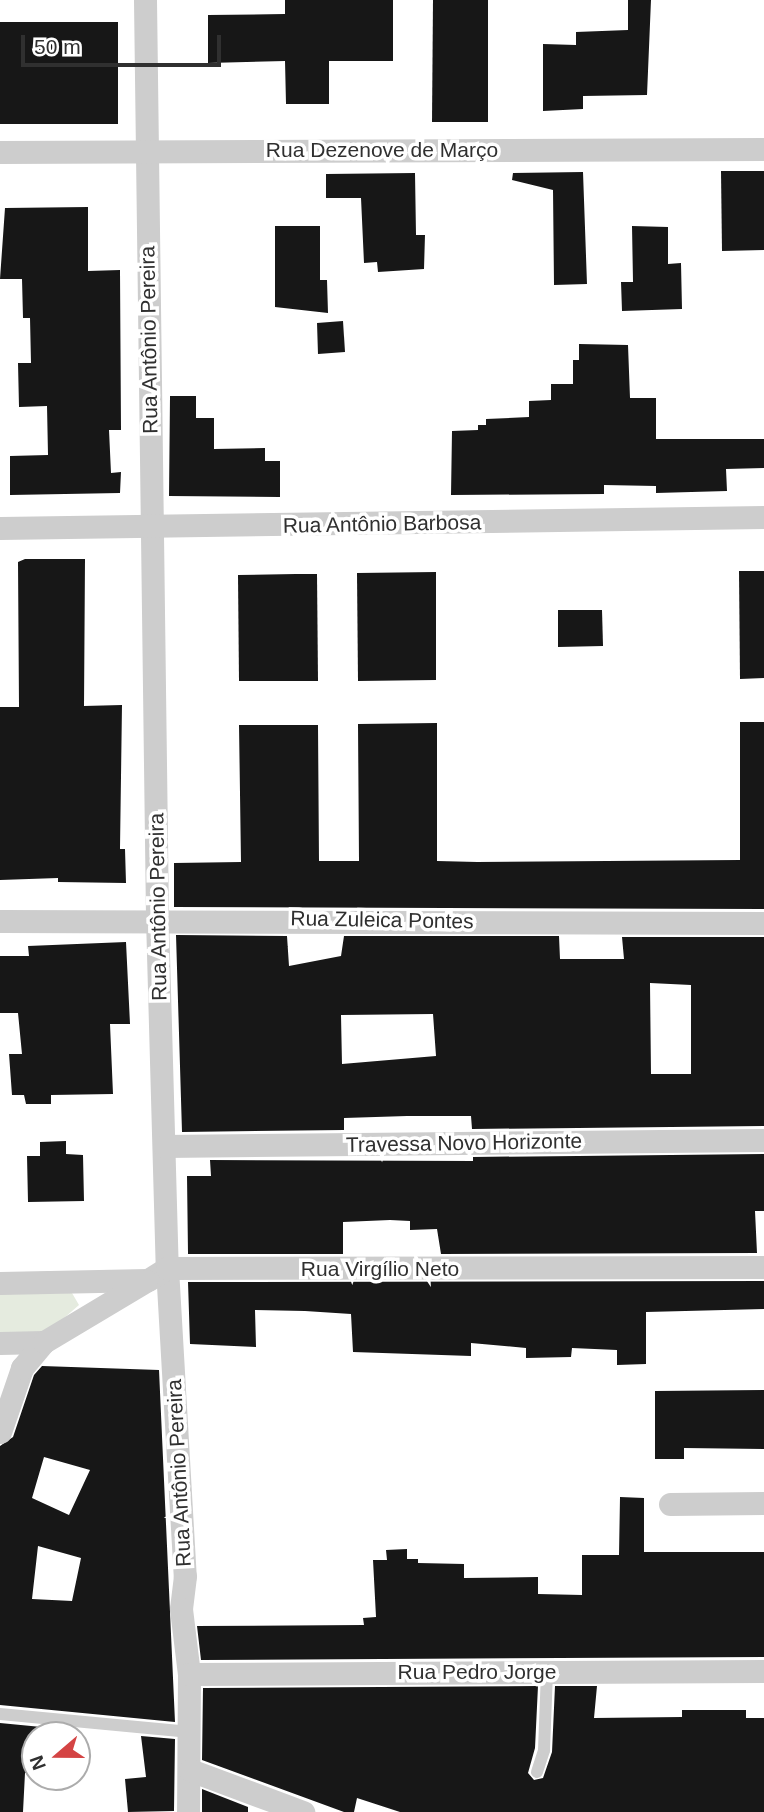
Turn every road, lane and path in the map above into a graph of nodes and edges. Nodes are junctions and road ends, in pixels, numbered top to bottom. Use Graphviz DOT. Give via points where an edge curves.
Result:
graph roads {
  1 [pos="145,0"];
  2 [pos="764,149"];
  3 [pos="146,151"];
  4 [pos="0,152"];
  5 [pos="764,517"];
  6 [pos="0,528"];
  7 [pos="152,528"];
  8 [pos="157,918"];
  9 [pos="0,921"];
  10 [pos="764,923"];
  11 [pos="764,1140"];
  12 [pos="164,1146"];
  13 [pos="764,1267"];
  14 [pos="157,1274"];
  15 [pos="0,1283"];
  16 [pos="44,1342"];
  17 [pos="0,1343"];
  18 [pos="0,1432"];
  19 [pos="764,1503"];
  20 [pos="670,1504"];
  21 [pos="764,1671"];
  22 [pos="547,1672"];
  23 [pos="189,1674"];
  24 [pos="0,1714"];
  25 [pos="190,1731"];
  26 [pos="190,1770"];
  27 [pos="537,1772"];
  28 [pos="188,1812"];
  29 [pos="303,1812"];
  1 -- 3 [label="street, Rua Antônio Pereira"];
  2 -- 3 [label="street, Rua Dezenove de Março"];
  3 -- 4 [label="street, Rua Dezenove de Março"];
  3 -- 7 [label="street, Rua Antônio Pereira"];
  5 -- 7 [label="street, Rua Antônio Barbosa"];
  6 -- 7 [label="street, Rua Antônio Barbosa"];
  7 -- 8 [label="street, Rua Antônio Pereira"];
  8 -- 9 [label="street, Rua Zuleica Pontes"];
  8 -- 10 [label="street, Rua Zuleica Pontes"];
  8 -- 12 [label="street, Rua Antônio Pereira"];
  11 -- 12 [label="street, Travessa Novo Horizonte"];
  12 -- 14 [label="street, Rua Antônio Pereira"];
  13 -- 14 [label="street, Rua Virgílio Neto"];
  14 -- 15 [label="street, Rua Virgílio Neto"];
  14 -- 16 [label="street"];
  14 -- 23 [label="street, Rua Antônio Pereira" via="185,1576 181,1608"];
  16 -- 17 [label="street"];
  16 -- 18 [label="street" via="22,1368"];
  19 -- 20 [label="street"];
  21 -- 22 [label="street, Rua Pedro Jorge"];
  22 -- 23 [label="street, Rua Pedro Jorge"];
  22 -- 27 [label="lane" via="544,1750"];
  23 -- 25 [label="street, Rua Antônio Pereira"];
  24 -- 25 [label="lane"];
  25 -- 26 [label="street, Rua Antônio Pereira"];
  26 -- 28 [label="street, Rua Antônio Pereira"];
  26 -- 29 [label="street"];
}
